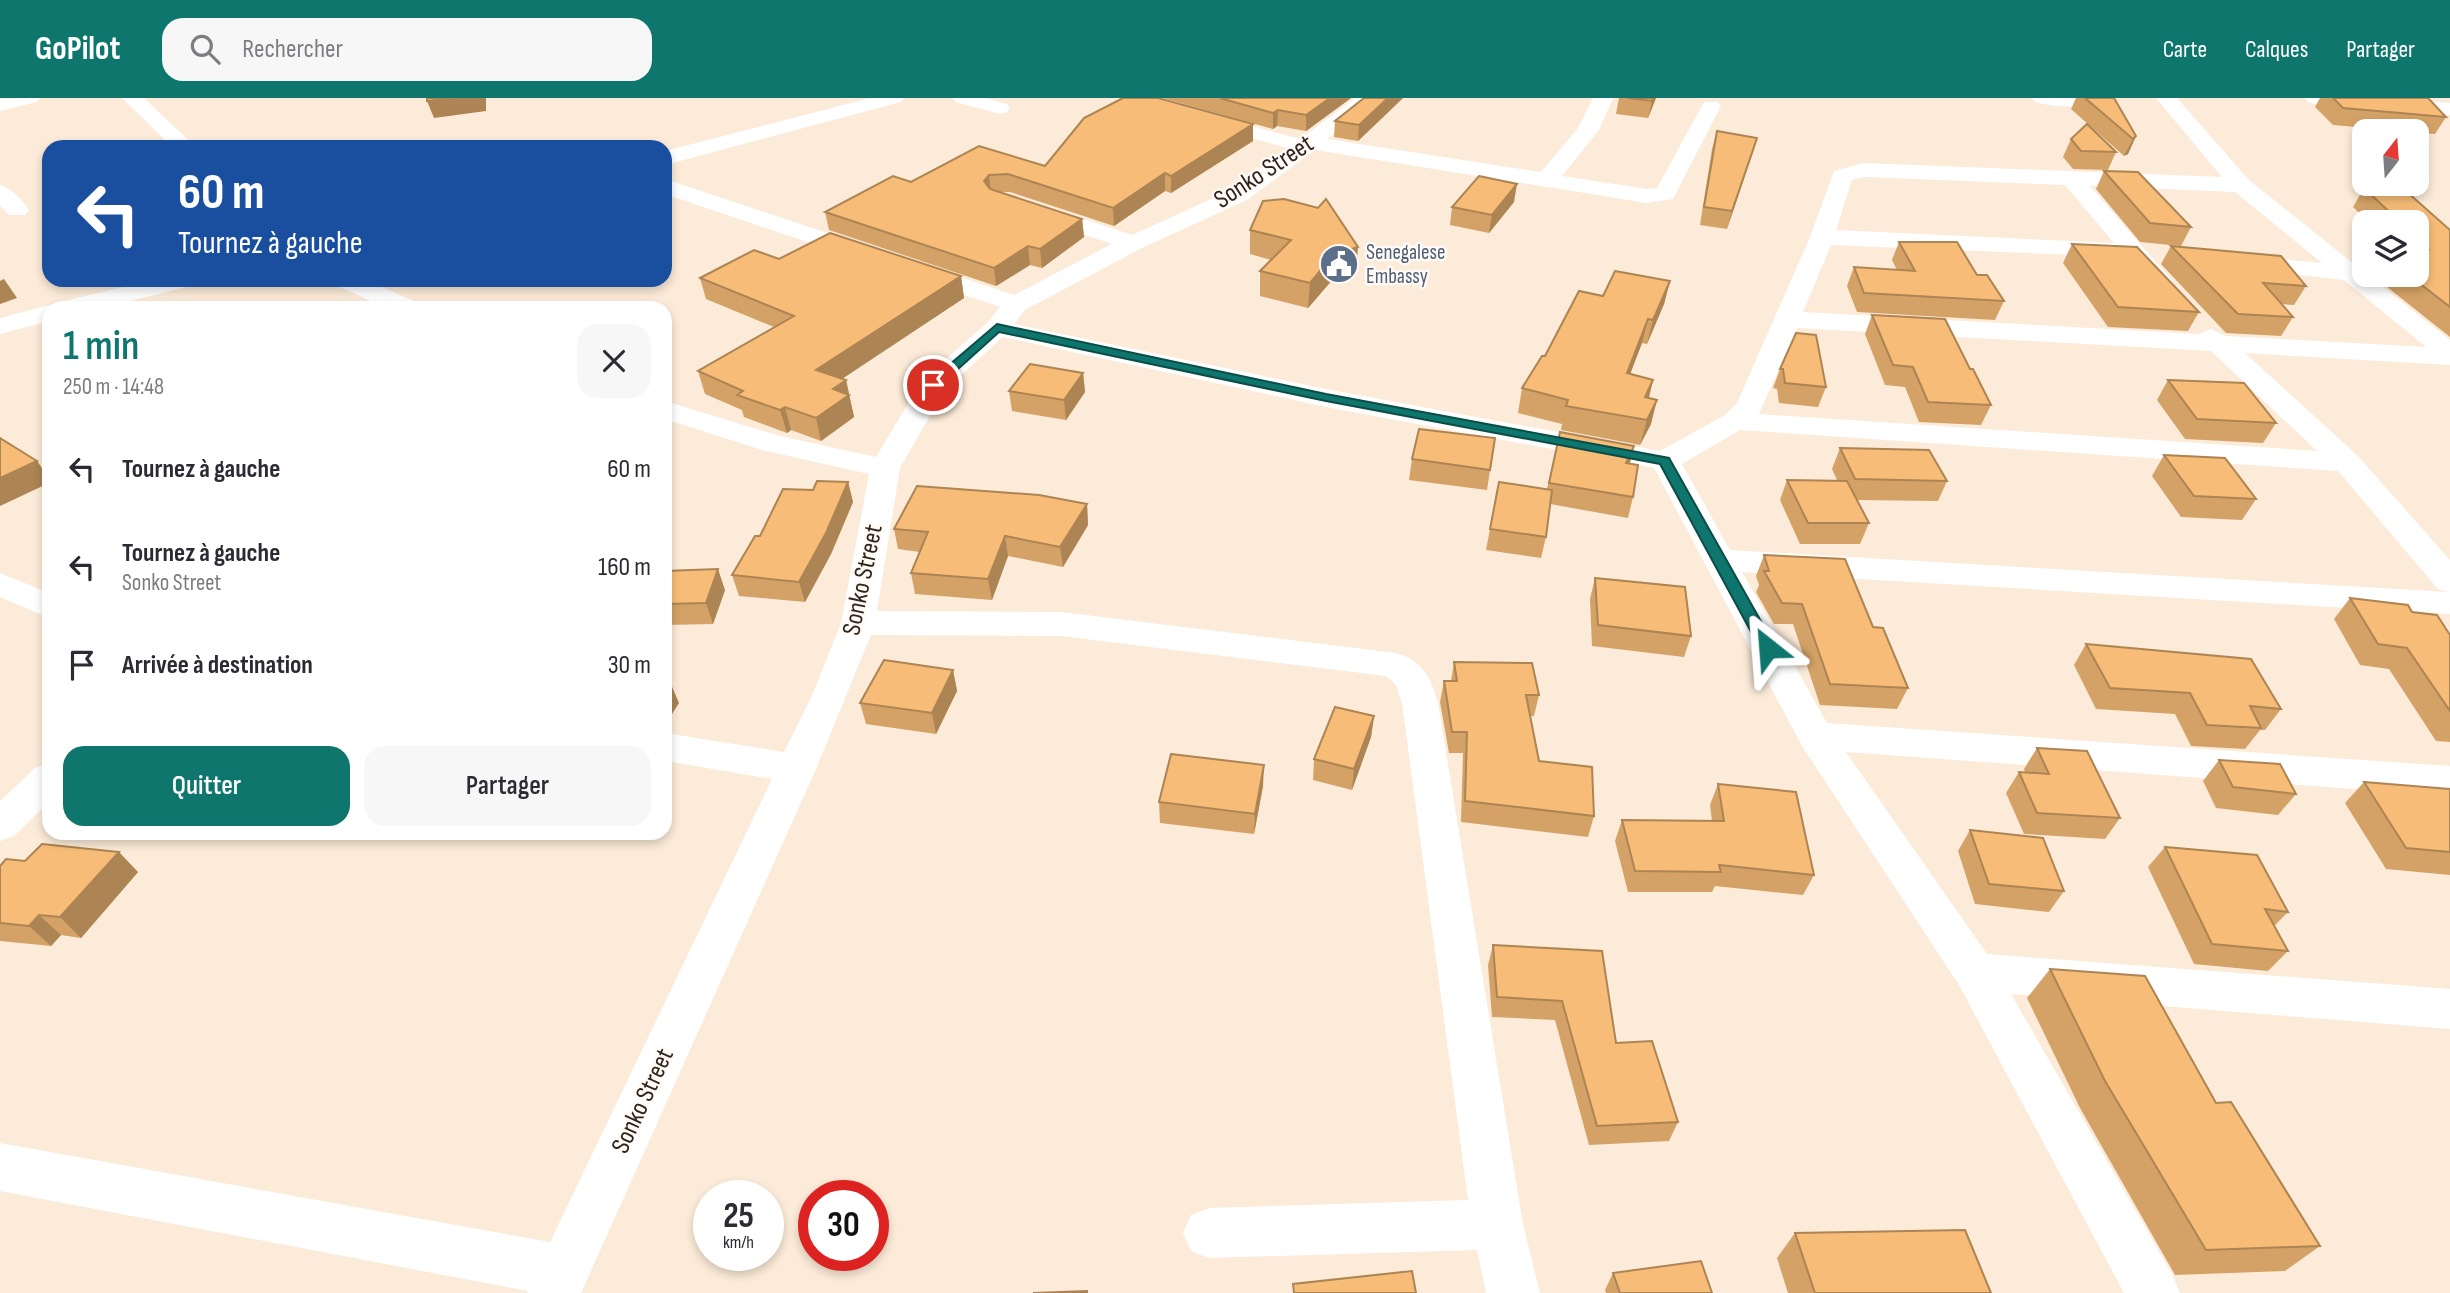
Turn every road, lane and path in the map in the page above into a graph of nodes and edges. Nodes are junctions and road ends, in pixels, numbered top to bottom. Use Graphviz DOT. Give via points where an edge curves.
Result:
graph roads {
  1 [pos="30,98"];
  2 [pos="132,98"];
  3 [pos="894,98"];
  4 [pos="963,98"];
  5 [pos="1603,98"];
  6 [pos="2042,98"];
  7 [pos="2099,98"];
  8 [pos="2166,98"];
  9 [pos="2315,98"];
  10 [pos="1358,100"];
  11 [pos="0,105"];
  12 [pos="1711,106"];
  13 [pos="1000,108"];
  14 [pos="2441,108"];
  15 [pos="1190,115"];
  16 [pos="177,140"];
  17 [pos="1309,145"];
  18 [pos="672,156"];
  19 [pos="2073,180"];
  20 [pos="1546,181"];
  21 [pos="2241,185"];
  22 [pos="672,189"];
  23 [pos="0,192"];
  24 [pos="1014,203"];
  25 [pos="17,210"];
  26 [pos="1822,237"];
  27 [pos="1133,243"];
  28 [pos="2131,251"];
  29 [pos="2172,255"];
  30 [pos="2213,260"];
  31 [pos="2348,273"];
  32 [pos="156,287"];
  33 [pos="360,287"];
  34 [pos="98,301"];
  35 [pos="392,301"];
  36 [pos="42,315"];
  37 [pos="1006,316"];
  38 [pos="1787,319"];
  39 [pos="0,326"];
  40 [pos="2218,344"];
  41 [pos="2450,355"];
  42 [pos="672,412"];
  43 [pos="1735,421"];
  44 [pos="1665,461"];
  45 [pos="2347,462"];
  46 [pos="885,468"];
  47 [pos="1720,560"];
  48 [pos="2450,581"];
  49 [pos="0,584"];
  50 [pos="2450,603"];
  51 [pos="42,604"];
  52 [pos="858,623"];
  53 [pos="1815,736"];
  54 [pos="672,748"];
  55 [pos="797,769"];
  56 [pos="2450,781"];
  57 [pos="42,785"];
  58 [pos="0,825"];
  59 [pos="1975,972"];
  60 [pos="2450,1009"];
  61 [pos="0,1167"];
  62 [pos="1497,1224"];
  63 [pos="1209,1233"];
  64 [pos="559,1282"];
  65 [pos="1513,1293"];
  66 [pos="2153,1293"];
  1 -- 11 [label="street"];
  2 -- 16 [label="street"];
  3 -- 18 [label="street"];
  4 -- 13 [label="street"];
  5 -- 20 [label="street" via="1588,130"];
  6 -- 7 [label="street"];
  8 -- 21 [label="street"];
  9 -- 14 [label="street"];
  10 -- 17 [label="street, Sonko Street"];
  12 -- 20 [label="street" via="1665,194 1623,194"];
  15 -- 17 [label="street"];
  17 -- 20 [label="street"];
  17 -- 27 [label="street, Sonko Street" via="1239,195"];
  19 -- 21 [label="street"];
  19 -- 26 [label="street" via="1851,172 1842,176"];
  19 -- 28 [label="street"];
  21 -- 31 [label="street"];
  22 -- 37 [label="street"];
  23 -- 25 [label="street"];
  24 -- 27 [label="street"];
  26 -- 28 [label="street"];
  26 -- 38 [label="street"];
  27 -- 37 [label="street, Sonko Street"];
  28 -- 29 [label="street"];
  28 -- 40 [label="street"];
  30 -- 31 [label="street"];
  31 -- 41 [label="street"];
  32 -- 34 [label="street"];
  33 -- 35 [label="street"];
  36 -- 39 [label="street"];
  37 -- 44 [label="street" via="1326,398"];
  37 -- 46 [label="street, Sonko Street" via="933,385"];
  38 -- 40 [label="street"];
  38 -- 43 [label="street" via="1751,407"];
  40 -- 41 [label="street"];
  40 -- 45 [label="street"];
  42 -- 46 [label="street" via="773,444"];
  43 -- 44 [label="street"];
  43 -- 45 [label="street"];
  44 -- 47 [label="street"];
  45 -- 48 [label="street"];
  46 -- 52 [label="street, Sonko Street"];
  47 -- 50 [label="street"];
  47 -- 53 [label="street"];
  49 -- 51 [label="street"];
  52 -- 55 [label="street, Sonko Street"];
  52 -- 62 [label="street" via="1061,624 1396,665 1413,679"];
  53 -- 56 [label="street"];
  53 -- 59 [label="street"];
  54 -- 55 [label="street"];
  55 -- 64 [label="street, Sonko Street"];
  57 -- 58 [label="street"];
  59 -- 60 [label="street"];
  59 -- 66 [label="street"];
  61 -- 64 [label="street"];
  62 -- 63 [label="street"];
  62 -- 65 [label="street"];
}
